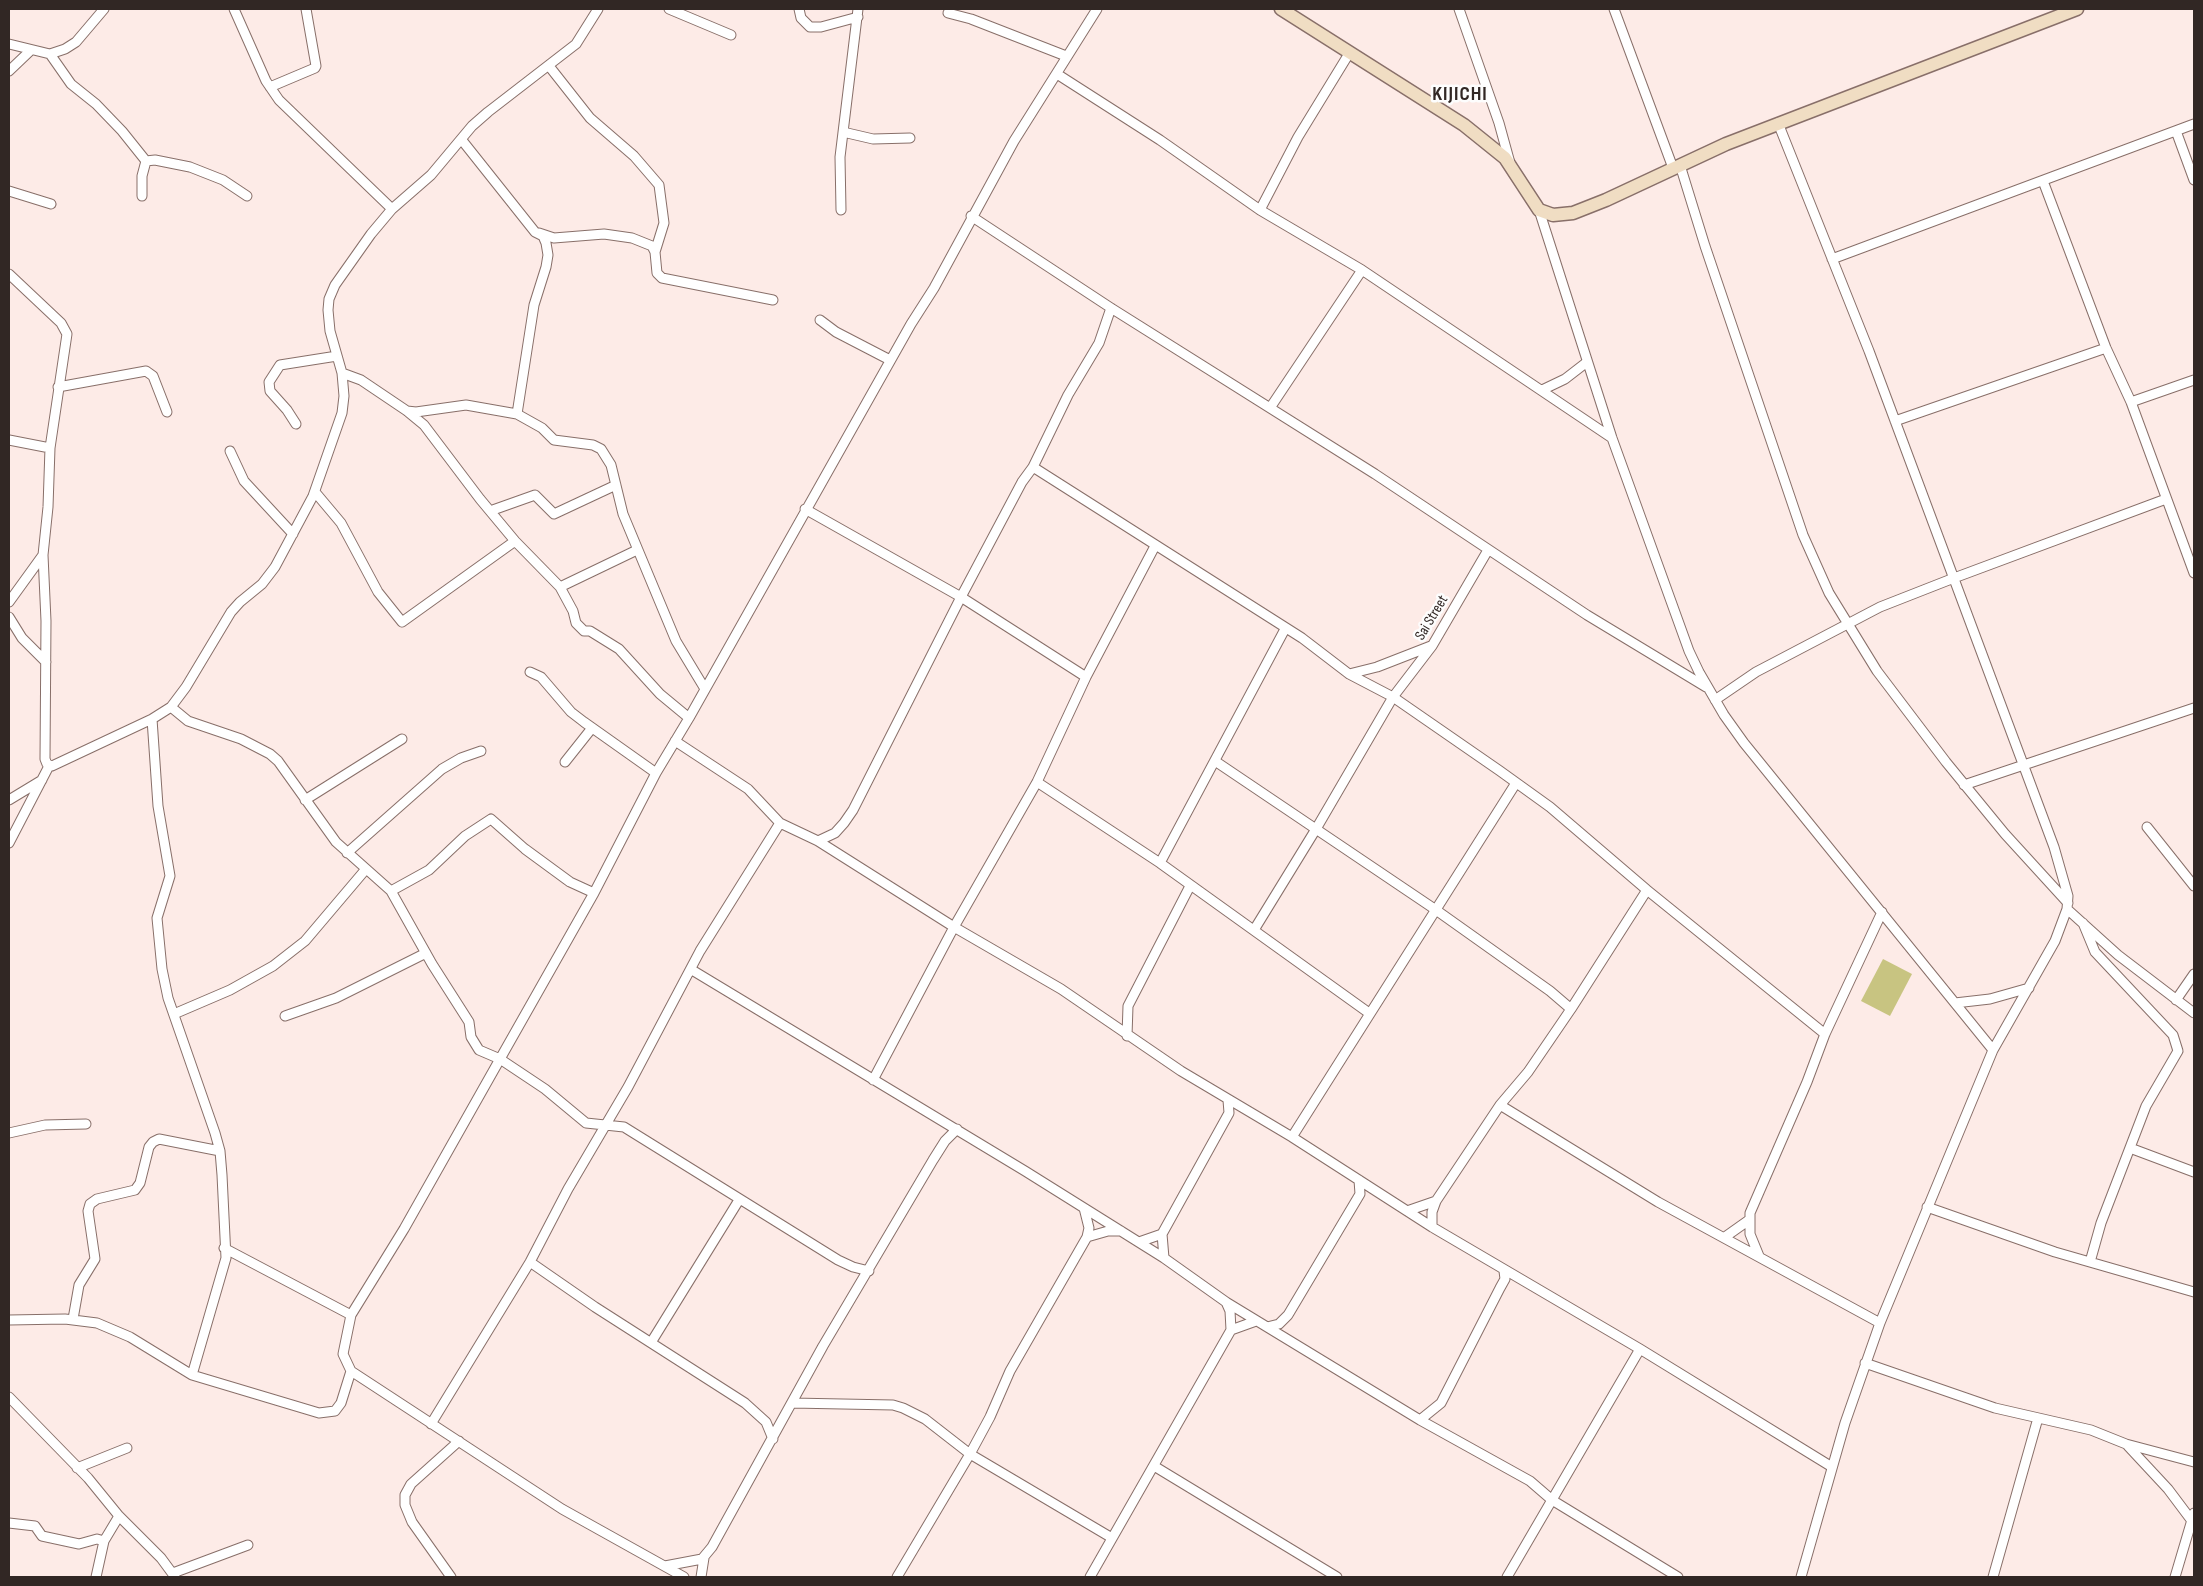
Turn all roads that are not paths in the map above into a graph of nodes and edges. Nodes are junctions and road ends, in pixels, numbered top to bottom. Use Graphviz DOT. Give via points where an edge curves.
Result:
graph roads {
  1 [pos="234,9"];
  2 [pos="306,9"];
  3 [pos="598,9"];
  4 [pos="669,9"];
  5 [pos="799,9"];
  6 [pos="1097,9"];
  7 [pos="1281,9"];
  8 [pos="1459,9"];
  9 [pos="1614,9"];
  10 [pos="2077,9"];
  11 [pos="102,10"];
  12 [pos="858,13"];
  13 [pos="948,13"];
  14 [pos="731,34"];
  15 [pos="9,44"];
  16 [pos="31,50"];
  17 [pos="1350,52"];
  18 [pos="50,54"];
  19 [pos="1066,56"];
  20 [pos="549,66"];
  21 [pos="9,70"];
  22 [pos="1057,74"];
  23 [pos="270,87"];
  24 [pos="1778,123"];
  25 [pos="2194,124"];
  26 [pos="2176,131"];
  27 [pos="843,132"];
  28 [pos="910,138"];
  29 [pos="461,139"];
  30 [pos="146,161"];
  31 [pos="1676,166"];
  32 [pos="1512,168"];
  33 [pos="2194,180"];
  34 [pos="2042,181"];
  35 [pos="9,191"];
  36 [pos="142,196"];
  37 [pos="247,196"];
  38 [pos="51,204"];
  39 [pos="392,209"];
  40 [pos="841,210"];
  41 [pos="1260,210"];
  42 [pos="1539,210"];
  43 [pos="971,216"];
  44 [pos="536,232"];
  45 [pos="655,252"];
  46 [pos="1832,259"];
  47 [pos="1362,270"];
  48 [pos="9,274"];
  49 [pos="773,300"];
  50 [pos="1111,308"];
  51 [pos="820,320"];
  52 [pos="2106,348"];
  53 [pos="337,356"];
  54 [pos="890,360"];
  55 [pos="1587,362"];
  56 [pos="342,373"];
  57 [pos="2194,380"];
  58 [pos="58,387"];
  59 [pos="1542,390"];
  60 [pos="2131,402"];
  61 [pos="1270,408"];
  62 [pos="407,411"];
  63 [pos="166,412"];
  64 [pos="517,414"];
  65 [pos="1895,421"];
  66 [pos="296,424"];
  67 [pos="1612,438"];
  68 [pos="9,440"];
  69 [pos="50,448"];
  70 [pos="230,451"];
  71 [pos="1033,467"];
  72 [pos="616,485"];
  73 [pos="314,492"];
  74 [pos="2166,499"];
  75 [pos="805,509"];
  76 [pos="490,511"];
  77 [pos="293,534"];
  78 [pos="515,541"];
  79 [pos="1155,546"];
  80 [pos="637,550"];
  81 [pos="1488,550"];
  82 [pos="43,555"];
  83 [pos="2194,573"];
  84 [pos="1954,578"];
  85 [pos="560,587"];
  86 [pos="961,597"];
  87 [pos="9,602"];
  88 [pos="9,617"];
  89 [pos="1847,624"];
  90 [pos="1285,629"];
  91 [pos="1432,646"];
  92 [pos="46,662"];
  93 [pos="530,672"];
  94 [pos="1349,674"];
  95 [pos="1086,677"];
  96 [pos="705,689"];
  97 [pos="1708,689"];
  98 [pos="1393,697"];
  99 [pos="1715,700"];
  100 [pos="171,707"];
  101 [pos="2194,708"];
  102 [pos="689,718"];
  103 [pos="152,719"];
  104 [pos="592,728"];
  105 [pos="402,739"];
  106 [pos="675,741"];
  107 [pos="481,751"];
  108 [pos="1215,761"];
  109 [pos="565,762"];
  110 [pos="49,766"];
  111 [pos="2022,766"];
  112 [pos="656,773"];
  113 [pos="42,780"];
  114 [pos="1037,782"];
  115 [pos="1516,783"];
  116 [pos="1964,784"];
  117 [pos="9,800"];
  118 [pos="305,800"];
  119 [pos="780,823"];
  120 [pos="2147,827"];
  121 [pos="1316,829"];
  122 [pos="818,841"];
  123 [pos="9,844"];
  124 [pos="347,853"];
  125 [pos="1160,863"];
  126 [pos="366,870"];
  127 [pos="1190,886"];
  128 [pos="2194,886"];
  129 [pos="1646,890"];
  130 [pos="391,891"];
  131 [pos="594,893"];
  132 [pos="2068,906"];
  133 [pos="1436,910"];
  134 [pos="1882,912"];
  135 [pos="2083,923"];
  136 [pos="954,927"];
  137 [pos="1254,930"];
  138 [pos="426,953"];
  139 [pos="692,970"];
  140 [pos="2194,974"];
  141 [pos="2029,988"];
  142 [pos="2176,1000"];
  143 [pos="1955,1003"];
  144 [pos="1572,1009"];
  145 [pos="1369,1013"];
  146 [pos="2194,1013"];
  147 [pos="174,1014"];
  148 [pos="285,1016"];
  149 [pos="1825,1034"];
  150 [pos="1127,1036"];
  151 [pos="1993,1050"];
  152 [pos="500,1059"];
  153 [pos="873,1080"];
  154 [pos="1228,1100"];
  155 [pos="1500,1106"];
  156 [pos="86,1124"];
  157 [pos="605,1124"];
  158 [pos="957,1129"];
  159 [pos="9,1133"];
  160 [pos="1292,1137"];
  161 [pos="2130,1148"];
  162 [pos="220,1151"];
  163 [pos="2194,1172"];
  164 [pos="1359,1180"];
  165 [pos="739,1200"];
  166 [pos="1436,1201"];
  167 [pos="1927,1207"];
  168 [pos="1084,1208"];
  169 [pos="1407,1211"];
  170 [pos="1749,1220"];
  171 [pos="1432,1227"];
  172 [pos="1121,1231"];
  173 [pos="1162,1234"];
  174 [pos="1087,1237"];
  175 [pos="1725,1237"];
  176 [pos="1140,1242"];
  177 [pos="224,1248"];
  178 [pos="1759,1256"];
  179 [pos="1164,1258"];
  180 [pos="530,1262"];
  181 [pos="2090,1262"];
  182 [pos="869,1271"];
  183 [pos="1504,1272"];
  184 [pos="2194,1292"];
  185 [pos="1226,1302"];
  186 [pos="351,1315"];
  187 [pos="9,1320"];
  188 [pos="73,1320"];
  189 [pos="1256,1321"];
  190 [pos="1880,1323"];
  191 [pos="1267,1328"];
  192 [pos="1232,1330"];
  193 [pos="652,1341"];
  194 [pos="1640,1349"];
  195 [pos="1865,1363"];
  196 [pos="351,1371"];
  197 [pos="192,1375"];
  198 [pos="9,1397"];
  199 [pos="792,1403"];
  200 [pos="2038,1418"];
  201 [pos="1420,1420"];
  202 [pos="431,1424"];
  203 [pos="774,1439"];
  204 [pos="460,1441"];
  205 [pos="2126,1444"];
  206 [pos="127,1448"];
  207 [pos="970,1454"];
  208 [pos="2194,1462"];
  209 [pos="1154,1466"];
  210 [pos="1832,1467"];
  211 [pos="77,1468"];
  212 [pos="1552,1500"];
  213 [pos="119,1516"];
  214 [pos="2193,1517"];
  215 [pos="9,1523"];
  216 [pos="1112,1538"];
  217 [pos="104,1541"];
  218 [pos="248,1545"];
  219 [pos="704,1558"];
  220 [pos="665,1566"];
  221 [pos="174,1575"];
  222 [pos="96,1577"];
  223 [pos="451,1577"];
  224 [pos="684,1577"];
  225 [pos="701,1577"];
  226 [pos="897,1577"];
  227 [pos="1090,1577"];
  228 [pos="1337,1577"];
  229 [pos="1507,1577"];
  230 [pos="1678,1577"];
  231 [pos="1802,1577"];
  232 [pos="1993,1577"];
  233 [pos="2175,1577"];
  1 -- 23 [label="street"];
  2 -- 23 [label="street" via="316,66"];
  3 -- 20 [label="street" via="576,44"];
  4 -- 14 [label="street"];
  5 -- 12 [label="street" via="801,18 810,27 821,27"];
  6 -- 19 [label="street"];
  7 -- 17 [label="street"];
  8 -- 32 [label="street"];
  9 -- 31 [label="street"];
  10 -- 24 [label="street"];
  11 -- 18 [label="street" via="76,42"];
  12 -- 27 [label="street"];
  13 -- 19 [label="street"];
  15 -- 16 [label="street"];
  16 -- 18 [label="street"];
  16 -- 21 [label="street"];
  17 -- 32 [label="street" via="1464,125 1497,151"];
  17 -- 41 [label="street" via="1298,136"];
  18 -- 30 [label="street" via="71,84 96,104"];
  19 -- 22 [label="street"];
  20 -- 29 [label="street" via="488,112"];
  20 -- 45 [label="street" via="590,118 634,156 659,185 664,223"];
  22 -- 41 [label="street"];
  22 -- 43 [label="street"];
  23 -- 39 [label="street" via="291,114"];
  24 -- 31 [label="street"];
  24 -- 46 [label="street"];
  25 -- 26 [label="street"];
  26 -- 33 [label="street"];
  26 -- 34 [label="street"];
  27 -- 28 [label="street" via="873,139"];
  27 -- 40 [label="street"];
  29 -- 39 [label="street" via="432,175"];
  29 -- 44 [label="street"];
  30 -- 36 [label="street"];
  30 -- 37 [label="street" via="190,167 223,180"];
  31 -- 42 [label="street" via="1624,192 1572,212 1553,215"];
  31 -- 89 [label="street" via="1803,535"];
  32 -- 42 [label="street"];
  34 -- 46 [label="street"];
  34 -- 52 [label="street"];
  35 -- 38 [label="street"];
  39 -- 53 [label="street" via="349,263 331,292 328,310 330,332"];
  41 -- 47 [label="street"];
  42 -- 55 [label="street"];
  43 -- 50 [label="street"];
  43 -- 54 [label="street" via="934,288"];
  44 -- 45 [label="street" via="554,238 619,235 647,243"];
  44 -- 64 [label="street" via="543,236 548,255 534,306"];
  45 -- 49 [label="street" via="657,273 662,278"];
  46 -- 65 [label="street"];
  47 -- 59 [label="street"];
  47 -- 61 [label="street"];
  48 -- 58 [label="street" via="65,327 67,334"];
  50 -- 61 [label="street"];
  50 -- 71 [label="street" via="1099,343 1068,395"];
  51 -- 54 [label="street"];
  52 -- 60 [label="street"];
  52 -- 65 [label="street"];
  53 -- 56 [label="street"];
  53 -- 66 [label="street" via="280,365 269,382 270,392"];
  54 -- 75 [label="street"];
  55 -- 59 [label="street" via="1565,379"];
  55 -- 67 [label="street"];
  56 -- 62 [label="street" via="353,376"];
  56 -- 73 [label="street" via="342,413"];
  57 -- 60 [label="street"];
  58 -- 63 [label="street" via="146,371 153,376"];
  58 -- 69 [label="street"];
  59 -- 67 [label="street"];
  60 -- 74 [label="street"];
  61 -- 81 [label="street"];
  62 -- 64 [label="street" via="466,405"];
  62 -- 76 [label="street" via="436,439"];
  64 -- 72 [label="street" via="542,428 554,440 602,449 611,465"];
  65 -- 84 [label="street"];
  67 -- 97 [label="street" via="1689,651"];
  68 -- 69 [label="street"];
  69 -- 82 [label="street"];
  70 -- 77 [label="street" via="244,481"];
  71 -- 79 [label="street"];
  71 -- 86 [label="street"];
  72 -- 76 [label="street" via="554,514 535,495"];
  72 -- 80 [label="street"];
  73 -- 77 [label="street"];
  73 -- 78 [label="street" via="341,523 378,592 402,622"];
  74 -- 83 [label="street"];
  74 -- 84 [label="street"];
  75 -- 86 [label="street"];
  75 -- 96 [label="street"];
  76 -- 78 [label="street"];
  77 -- 100 [label="street" via="262,584 231,612"];
  78 -- 85 [label="street"];
  79 -- 90 [label="street"];
  79 -- 95 [label="street"];
  80 -- 85 [label="street"];
  80 -- 96 [label="street" via="676,641"];
  81 -- 91 [label="street, Sai Street"];
  81 -- 97 [label="street"];
  82 -- 87 [label="street"];
  82 -- 92 [label="street"];
  84 -- 89 [label="street" via="1880,607"];
  84 -- 111 [label="street"];
  85 -- 102 [label="street" via="576,623 584,631 590,631 619,649 660,694"];
  86 -- 95 [label="street"];
  86 -- 122 [label="street" via="853,810 835,833"];
  88 -- 92 [label="street" via="22,638"];
  89 -- 99 [label="street" via="1756,672"];
  89 -- 116 [label="street" via="1877,671"];
  90 -- 94 [label="street"];
  90 -- 108 [label="street"];
  91 -- 94 [label="street"];
  91 -- 98 [label="street, Sai Street"];
  92 -- 110 [label="street" via="45,759"];
  93 -- 104 [label="street" via="541,677 571,712"];
  94 -- 98 [label="street"];
  95 -- 114 [label="street"];
  96 -- 102 [label="street"];
  97 -- 99 [label="street"];
  98 -- 115 [label="street"];
  98 -- 121 [label="street, Sai Street"];
  99 -- 134 [label="street" via="1744,742"];
  100 -- 103 [label="street"];
  100 -- 118 [label="street" via="188,722 270,754"];
  101 -- 111 [label="street"];
  102 -- 106 [label="street"];
  103 -- 110 [label="street" via="61,764"];
  103 -- 147 [label="street" via="158,806 170,876 160,903 157,929 162,968"];
  104 -- 109 [label="street"];
  104 -- 112 [label="street"];
  105 -- 118 [label="street"];
  106 -- 112 [label="street"];
  106 -- 119 [label="street" via="748,789"];
  107 -- 124 [label="street" via="442,769"];
  108 -- 121 [label="street"];
  108 -- 125 [label="street"];
  110 -- 113 [label="street"];
  111 -- 116 [label="street"];
  111 -- 132 [label="street" via="2063,873"];
  112 -- 131 [label="street"];
  113 -- 117 [label="street"];
  113 -- 123 [label="street"];
  114 -- 125 [label="street"];
  114 -- 136 [label="street"];
  115 -- 129 [label="street"];
  115 -- 133 [label="street"];
  116 -- 132 [label="street"];
  118 -- 124 [label="street" via="320,823"];
  119 -- 122 [label="street"];
  119 -- 139 [label="street" via="700,951"];
  120 -- 128 [label="street"];
  121 -- 133 [label="street"];
  121 -- 137 [label="street, Sai Street"];
  122 -- 136 [label="street"];
  124 -- 126 [label="street"];
  125 -- 127 [label="street"];
  126 -- 130 [label="street"];
  126 -- 147 [label="street" via="305,941 273,966 230,990"];
  127 -- 137 [label="street"];
  127 -- 150 [label="street" via="1128,1006"];
  129 -- 144 [label="street"];
  129 -- 149 [label="street"];
  130 -- 131 [label="street" via="429,870 465,836 491,819 570,882"];
  130 -- 138 [label="street"];
  131 -- 152 [label="street"];
  132 -- 135 [label="street"];
  132 -- 141 [label="street" via="2056,941"];
  133 -- 144 [label="street"];
  133 -- 145 [label="street"];
  134 -- 143 [label="street"];
  134 -- 149 [label="street"];
  135 -- 142 [label="street"];
  135 -- 161 [label="street" via="2095,952 2177,1043 2176,1059 2146,1106"];
  136 -- 150 [label="street" via="1061,989"];
  136 -- 153 [label="street"];
  137 -- 145 [label="street"];
  138 -- 148 [label="street" via="336,998"];
  138 -- 152 [label="street" via="469,1022 473,1042 479,1050"];
  139 -- 153 [label="street"];
  139 -- 157 [label="street"];
  140 -- 142 [label="street"];
  141 -- 143 [label="street" via="1990,999"];
  141 -- 151 [label="street"];
  142 -- 146 [label="street"];
  143 -- 151 [label="street"];
  144 -- 155 [label="street"];
  145 -- 160 [label="street"];
  147 -- 162 [label="street"];
  149 -- 170 [label="street"];
  150 -- 154 [label="street"];
  151 -- 167 [label="street"];
  152 -- 157 [label="street" via="545,1089 586,1123"];
  152 -- 186 [label="street"];
  153 -- 158 [label="street"];
  154 -- 160 [label="street"];
  154 -- 173 [label="street" via="1229,1113"];
  155 -- 166 [label="street"];
  155 -- 175 [label="street" via="1658,1202"];
  156 -- 159 [label="street" via="46,1125"];
  157 -- 165 [label="street" via="624,1127 641,1136"];
  157 -- 180 [label="street"];
  158 -- 168 [label="street"];
  158 -- 182 [label="street" via="933,1160"];
  160 -- 164 [label="street"];
  161 -- 163 [label="street"];
  161 -- 181 [label="street" via="2101,1223"];
  162 -- 177 [label="street"];
  162 -- 188 [label="street" via="159,1139 150,1147 135,1190 97,1199 90,1204 88,1211 95,1259 78,1286"];
  164 -- 169 [label="street"];
  164 -- 191 [label="street" via="1360,1194 1288,1315"];
  165 -- 182 [label="street" via="838,1260 853,1268"];
  165 -- 193 [label="street"];
  166 -- 169 [label="street"];
  166 -- 171 [label="street"];
  167 -- 181 [label="street"];
  167 -- 190 [label="street"];
  168 -- 172 [label="street"];
  168 -- 174 [label="street"];
  169 -- 171 [label="street"];
  170 -- 175 [label="street"];
  170 -- 178 [label="street" via="1750,1234"];
  171 -- 183 [label="street"];
  172 -- 174 [label="street"];
  172 -- 176 [label="street"];
  173 -- 176 [label="street"];
  173 -- 179 [label="street"];
  174 -- 207 [label="street" via="1010,1371"];
  175 -- 178 [label="street"];
  176 -- 179 [label="street"];
  177 -- 186 [label="street"];
  177 -- 197 [label="street" via="226,1258 221,1278"];
  178 -- 190 [label="street"];
  179 -- 185 [label="street"];
  180 -- 193 [label="street"];
  180 -- 202 [label="street"];
  181 -- 184 [label="street"];
  182 -- 199 [label="street"];
  183 -- 194 [label="street"];
  183 -- 201 [label="street" via="1505,1279 1441,1403"];
  185 -- 189 [label="street"];
  185 -- 192 [label="street"];
  186 -- 196 [label="street" via="343,1354"];
  187 -- 188 [label="street"];
  188 -- 197 [label="street" via="97,1324 130,1337"];
  189 -- 191 [label="street"];
  189 -- 192 [label="street"];
  190 -- 195 [label="street"];
  191 -- 201 [label="street"];
  192 -- 209 [label="street"];
  193 -- 203 [label="street" via="758,1413"];
  194 -- 210 [label="street"];
  194 -- 212 [label="street"];
  195 -- 200 [label="street" via="1995,1408"];
  195 -- 210 [label="street"];
  196 -- 197 [label="street" via="335,1412 319,1413"];
  196 -- 202 [label="street"];
  198 -- 211 [label="street"];
  199 -- 203 [label="street"];
  199 -- 207 [label="street" via="893,1405 925,1419"];
  200 -- 205 [label="street" via="2091,1430"];
  200 -- 232 [label="street"];
  201 -- 212 [label="street" via="1530,1482"];
  202 -- 204 [label="street"];
  203 -- 219 [label="street"];
  204 -- 220 [label="street" via="562,1509"];
  204 -- 223 [label="street" via="411,1484 405,1495 405,1505 412,1522"];
  205 -- 208 [label="street"];
  205 -- 214 [label="street"];
  206 -- 211 [label="street"];
  207 -- 216 [label="street"];
  207 -- 226 [label="street"];
  209 -- 216 [label="street"];
  209 -- 228 [label="street"];
  210 -- 231 [label="street"];
  211 -- 213 [label="street"];
  212 -- 229 [label="street"];
  212 -- 230 [label="street"];
  213 -- 217 [label="street"];
  213 -- 221 [label="street"];
  214 -- 233 [label="street"];
  215 -- 217 [label="street" via="35,1526 42,1536 78,1544 96,1539"];
  216 -- 227 [label="street"];
  217 -- 222 [label="street"];
  218 -- 221 [label="street"];
  219 -- 220 [label="street"];
  219 -- 225 [label="street"];
  220 -- 224 [label="street"];
}
